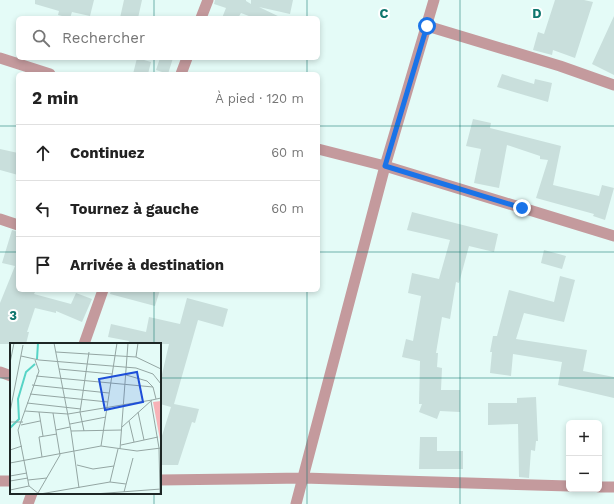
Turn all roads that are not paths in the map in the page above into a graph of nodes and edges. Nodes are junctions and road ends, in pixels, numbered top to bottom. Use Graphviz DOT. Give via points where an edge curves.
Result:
graph roads {
  1 [pos="208,0"];
  2 [pos="434,0"];
  3 [pos="202,16"];
  4 [pos="427,26"];
  5 [pos="0,58"];
  6 [pos="186,60"];
  7 [pos="44,72"];
  8 [pos="182,72"];
  9 [pos="614,85"];
  10 [pos="320,150"];
  11 [pos="385,166"];
  12 [pos="0,220"];
  13 [pos="16,224"];
  14 [pos="614,236"];
  15 [pos="103,292"];
  16 [pos="84,343"];
  17 [pos="0,372"];
  18 [pos="10,376"];
  19 [pos="303,478"];
  20 [pos="161,480"];
  21 [pos="566,486"];
  22 [pos="602,487"];
  23 [pos="614,487"];
  24 [pos="32,494"];
  25 [pos="28,504"];
  26 [pos="296,504"];
  1 -- 3 [label="street"];
  2 -- 4 [label="street"];
  4 -- 9 [label="street"];
  4 -- 11 [label="street"];
  5 -- 7 [label="street"];
  6 -- 8 [label="street"];
  10 -- 11 [label="street"];
  11 -- 14 [label="street"];
  11 -- 19 [label="street"];
  12 -- 13 [label="street"];
  15 -- 16 [label="street"];
  17 -- 18 [label="street"];
  19 -- 20 [label="street"];
  19 -- 21 [label="street"];
  19 -- 26 [label="street"];
  22 -- 23 [label="street"];
  24 -- 25 [label="street"];
}
